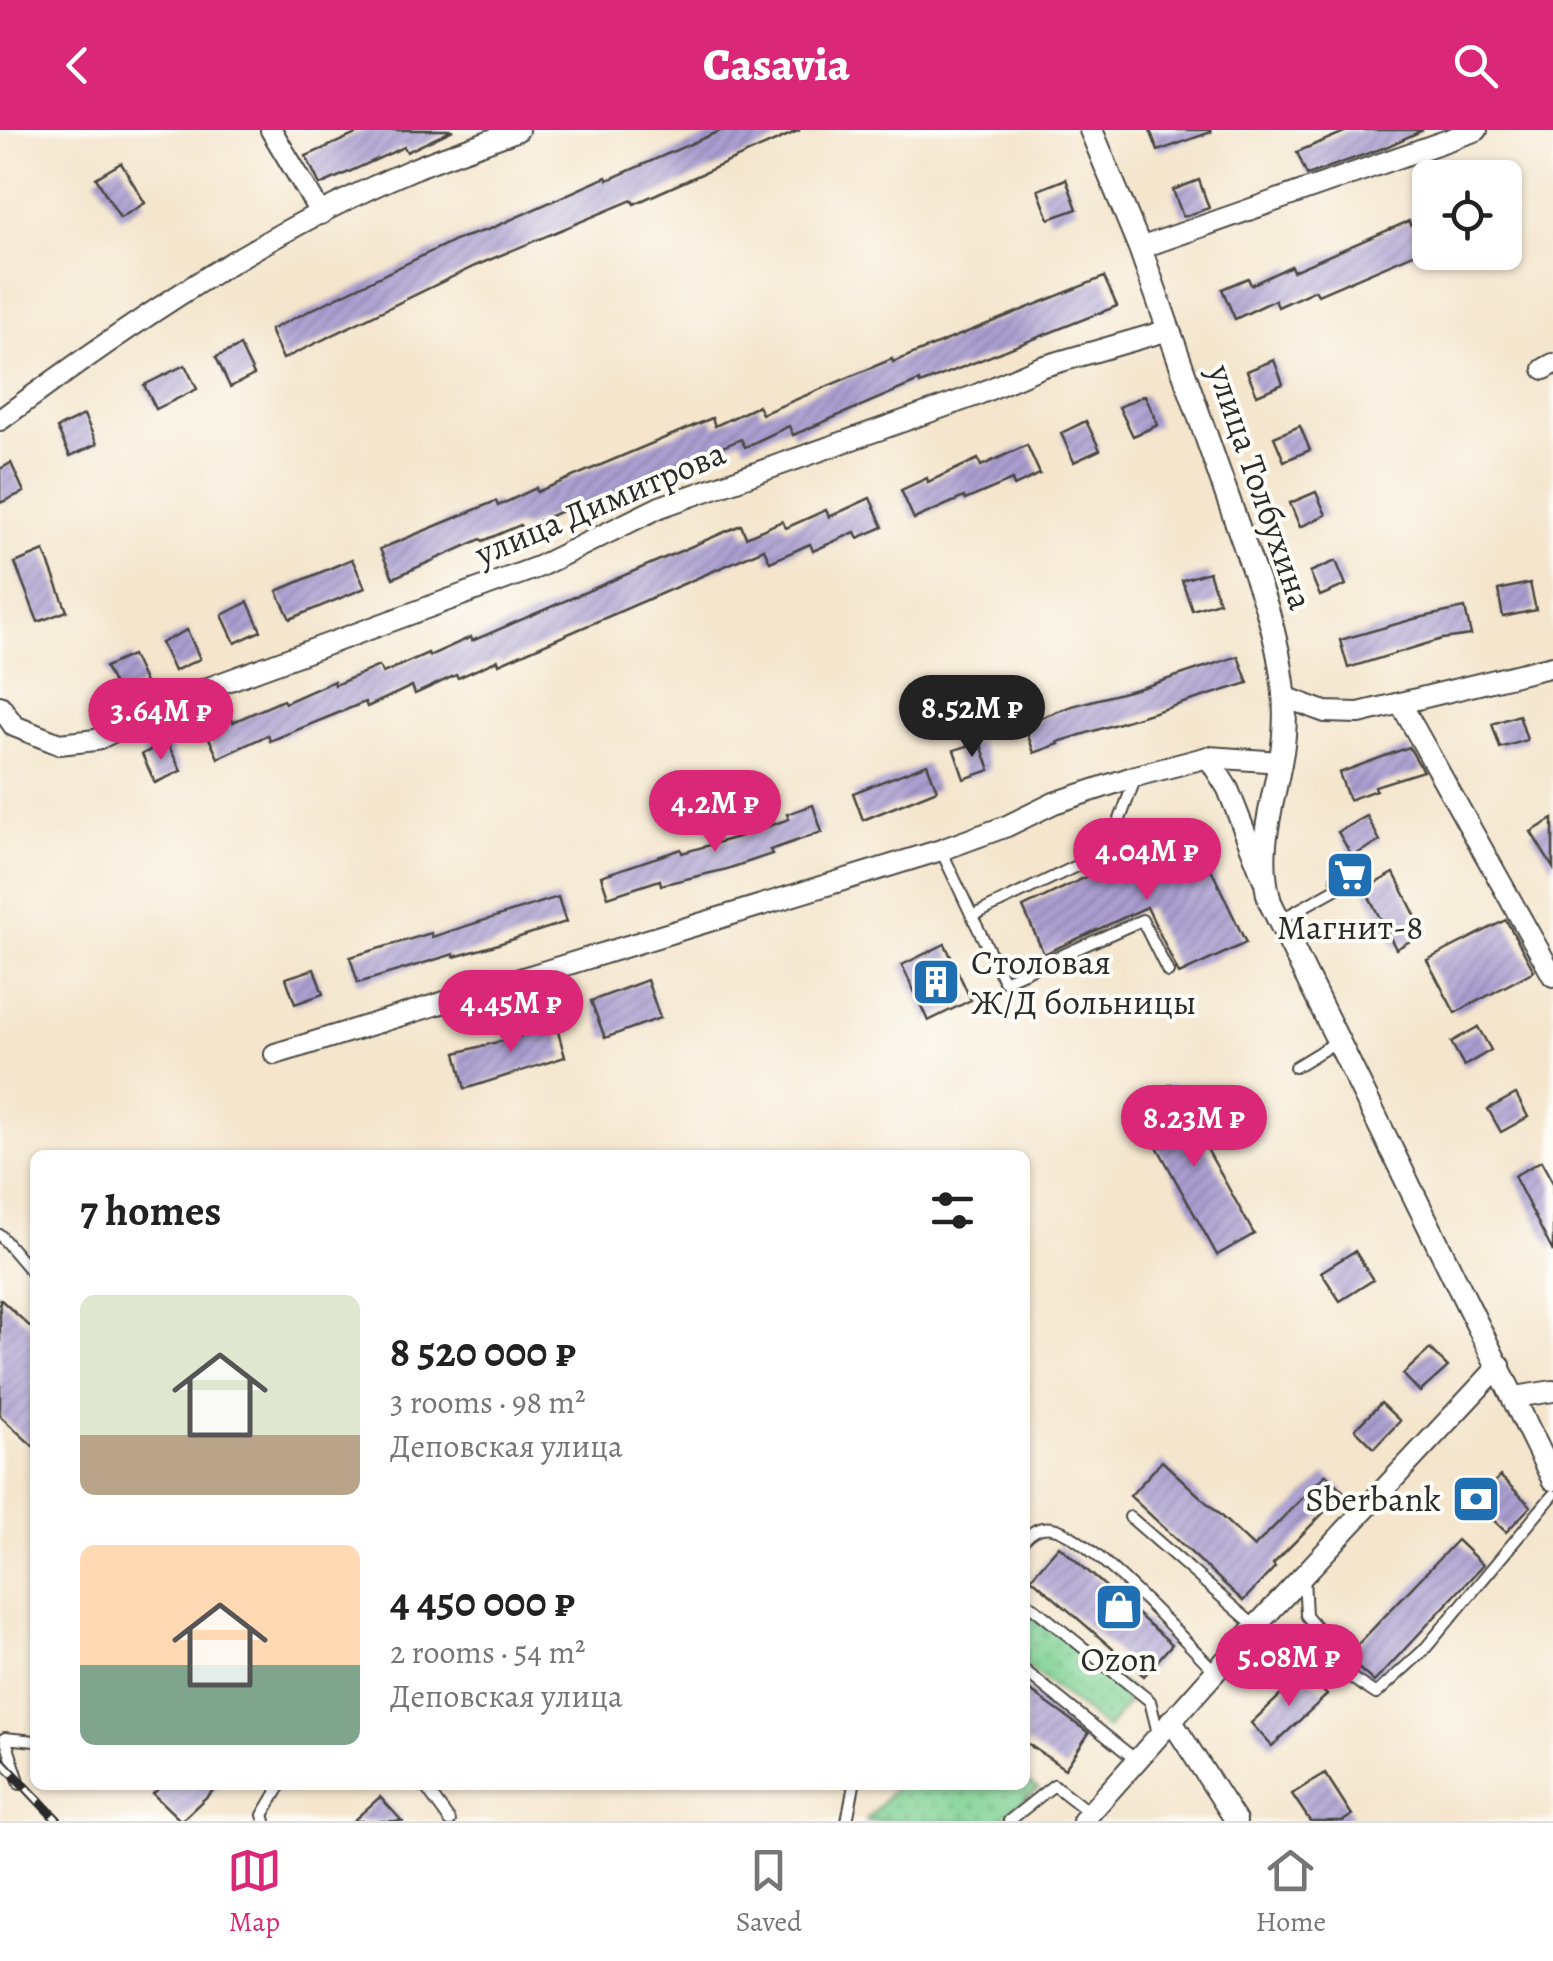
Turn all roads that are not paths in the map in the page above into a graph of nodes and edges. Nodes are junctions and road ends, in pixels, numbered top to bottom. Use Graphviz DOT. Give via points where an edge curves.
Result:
graph roads {
  1 [pos="271,130"];
  2 [pos="518,130"];
  3 [pos="1091,130"];
  4 [pos="1477,130"];
  5 [pos="321,214"];
  6 [pos="1140,248"];
  7 [pos="1169,330"];
  8 [pos="0,420"];
  9 [pos="1553,666"];
  10 [pos="1285,697"];
  11 [pos="1401,704"];
  12 [pos="0,706"];
  13 [pos="1208,757"];
  14 [pos="1281,762"];
  15 [pos="1136,776"];
  16 [pos="941,850"];
  17 [pos="1336,877"];
  18 [pos="1264,881"];
  19 [pos="972,916"];
  20 [pos="1278,922"];
  21 [pos="1168,972"];
  22 [pos="1553,976"];
  23 [pos="1337,1041"];
  24 [pos="276,1054"];
  25 [pos="1295,1066"];
  26 [pos="0,1235"];
  27 [pos="30,1270"];
  28 [pos="1500,1365"];
  29 [pos="1553,1391"];
  30 [pos="1515,1397"];
  31 [pos="1553,1479"];
  32 [pos="1553,1495"];
  33 [pos="1130,1516"];
  34 [pos="1030,1533"];
  35 [pos="1304,1576"];
  36 [pos="1030,1605"];
  37 [pos="1256,1626"];
  38 [pos="1216,1672"];
  39 [pos="1030,1675"];
  40 [pos="1165,1727"];
  41 [pos="30,1740"];
  42 [pos="1136,1760"];
  43 [pos="20,1784"];
  44 [pos="278,1790"];
  45 [pos="428,1790"];
  46 [pos="853,1790"];
  47 [pos="1087,1817"];
  48 [pos="265,1821"];
  49 [pos="450,1821"];
  50 [pos="847,1821"];
  51 [pos="1010,1821"];
  52 [pos="1236,1821"];
  1 -- 5 [label="street"];
  2 -- 5 [label="street" via="411,170"];
  3 -- 6 [label="street, улица Толбухина"];
  4 -- 6 [label="street"];
  5 -- 8 [label="street" via="168,301"];
  6 -- 7 [label="street, улица Толбухина"];
  7 -- 10 [label="street, улица Толбухина" via="1267,609"];
  7 -- 12 [label="street, улица Димитрова" via="1042,367 660,507 538,567 200,691 96,740 59,744 14,726"];
  9 -- 11 [label="street"];
  10 -- 11 [label="street" via="1325,712"];
  10 -- 14 [label="street, улица Толбухина"];
  11 -- 22 [label="street"];
  13 -- 14 [label="street"];
  13 -- 15 [label="street"];
  13 -- 18 [label="street, улица Толбухина" via="1228,789"];
  14 -- 18 [label="street, улица Толбухина" via="1262,855"];
  15 -- 16 [label="street"];
  15 -- 19 [label="lane" via="1108,851"];
  16 -- 19 [label="lane"];
  16 -- 24 [label="street"];
  17 -- 20 [label="lane" via="1341,886"];
  18 -- 20 [label="street, улица Толбухина"];
  19 -- 21 [label="lane" via="1004,982 1142,920"];
  20 -- 23 [label="street, улица Толбухина"];
  23 -- 25 [label="lane"];
  23 -- 28 [label="street, улица Толбухина"];
  26 -- 27 [label="lane"];
  28 -- 30 [label="street, улица Толбухина"];
  28 -- 35 [label="street"];
  29 -- 30 [label="street"];
  30 -- 31 [label="street, улица Толбухина"];
  32 -- 35 [label="lane" via="1424,1650 1376,1694 1336,1668 1306,1615"];
  33 -- 37 [label="lane"];
  34 -- 38 [label="lane" via="1063,1531 1106,1562"];
  35 -- 37 [label="street"];
  36 -- 40 [label="lane" via="1150,1701"];
  37 -- 38 [label="street"];
  38 -- 40 [label="street"];
  39 -- 42 [label="lane"];
  40 -- 42 [label="street"];
  40 -- 52 [label="street"];
  41 -- 43 [label="lane" via="5,1738"];
  42 -- 47 [label="street"];
  44 -- 48 [label="lane"];
  45 -- 49 [label="lane"];
  46 -- 50 [label="lane"];
  47 -- 51 [label="lane" via="1054,1785"];
}
